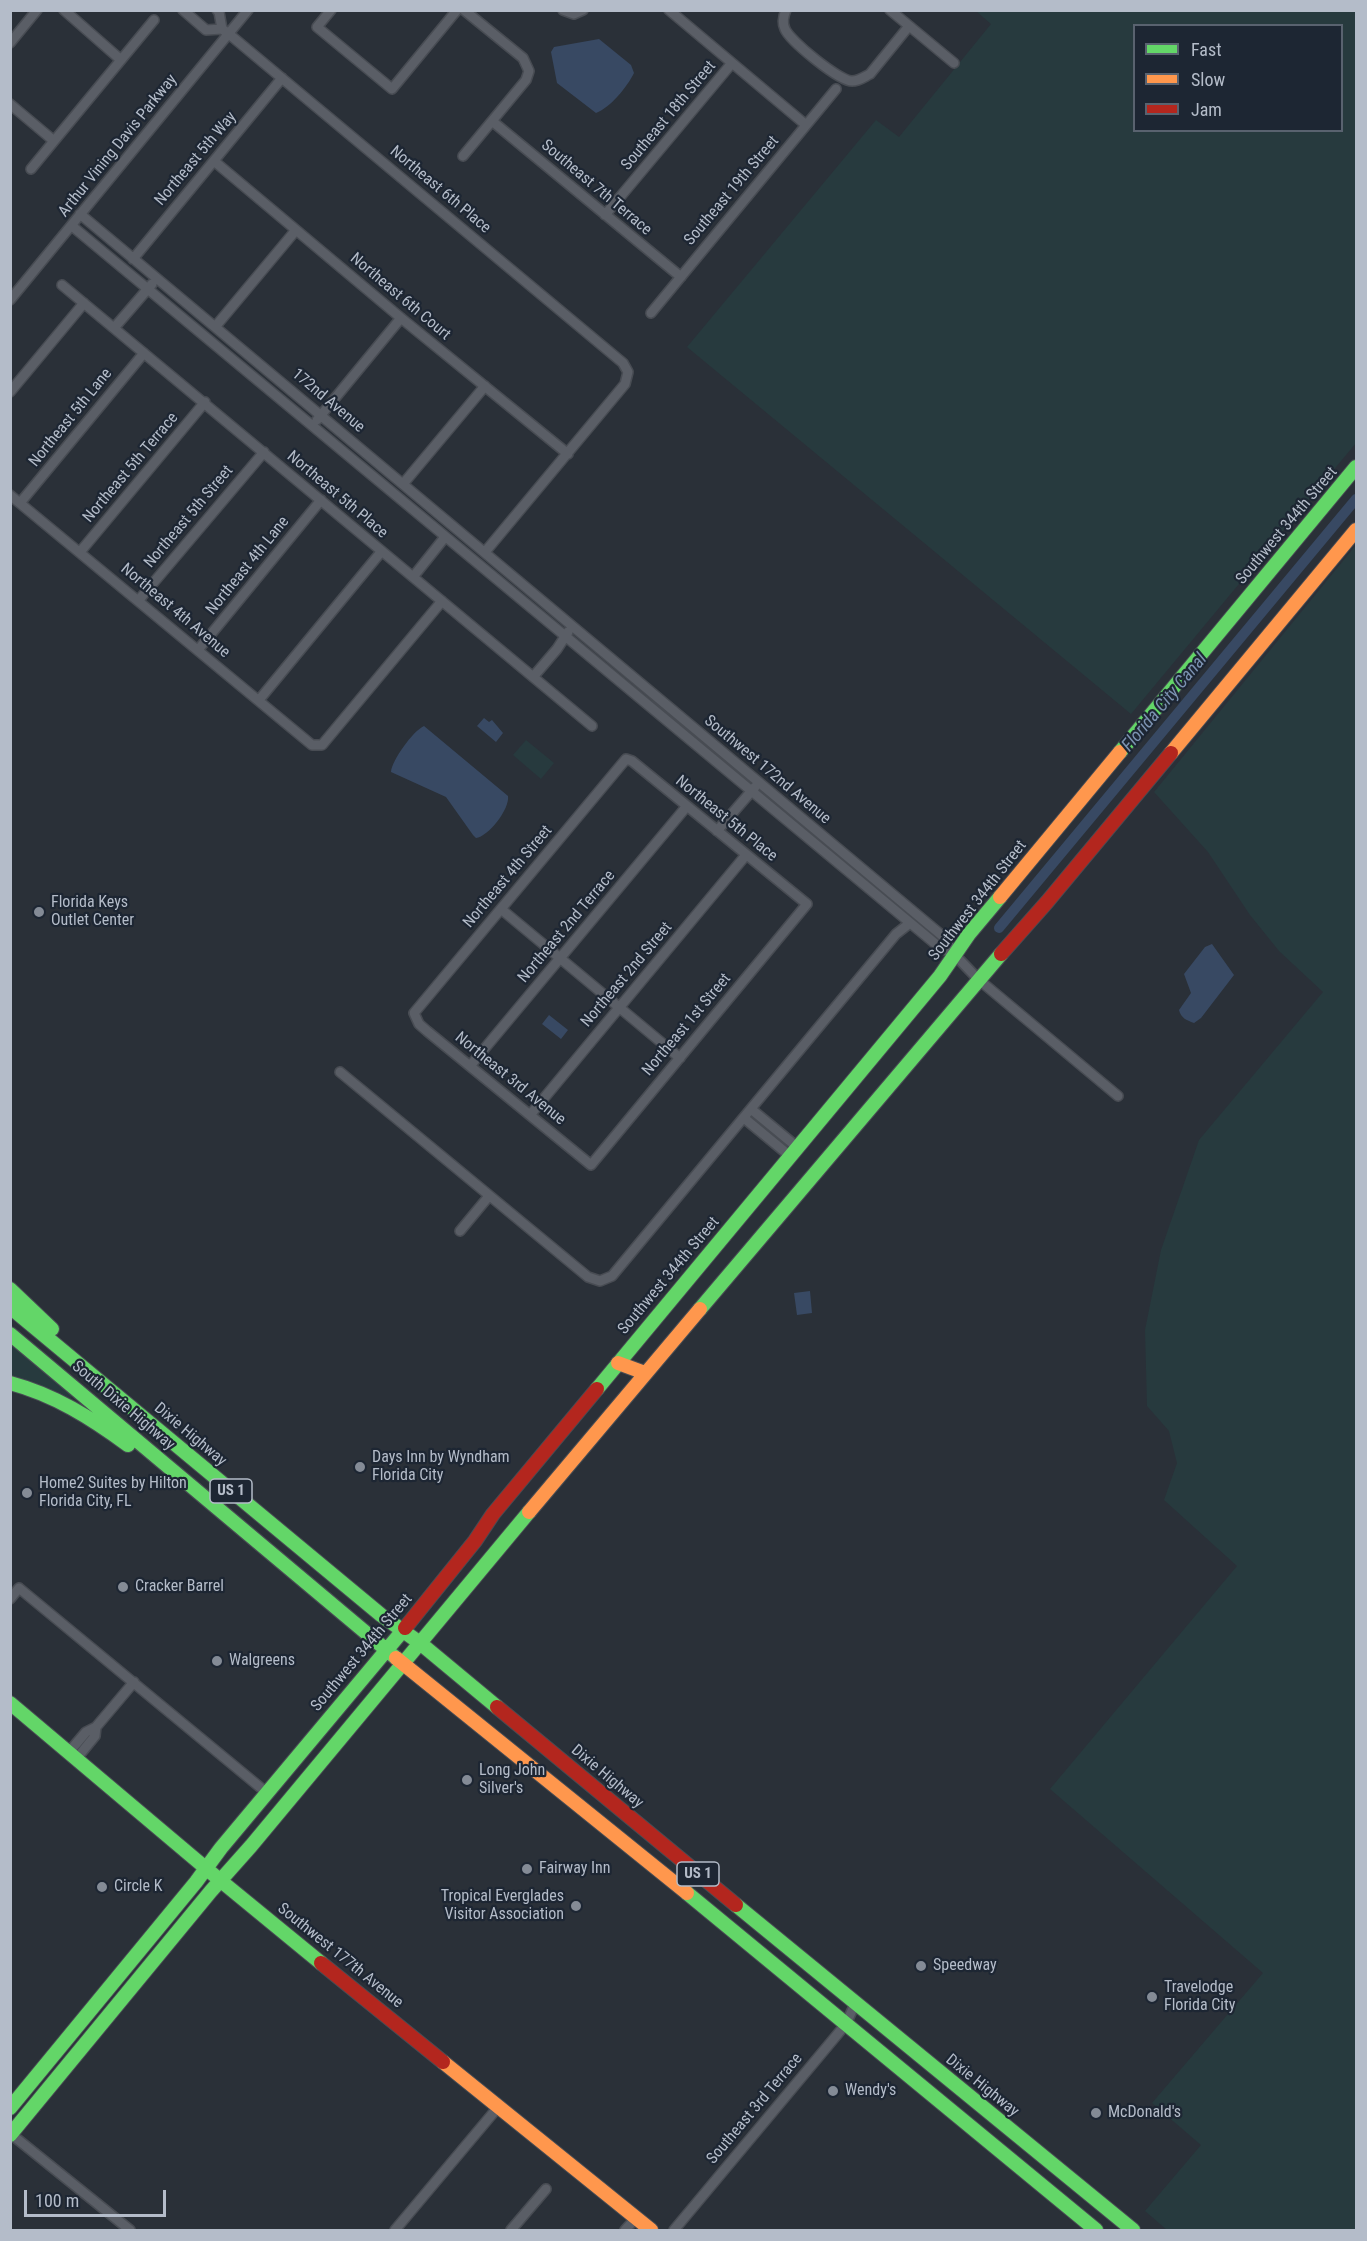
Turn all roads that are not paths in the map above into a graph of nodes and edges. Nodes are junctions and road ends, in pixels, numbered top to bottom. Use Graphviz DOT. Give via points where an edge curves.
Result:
graph roads {
  1 [pos="37,10"];
  2 [pos="64,10"];
  3 [pos="183,10"];
  4 [pos="217,10"];
  5 [pos="248,10"];
  6 [pos="331,10"];
  7 [pos="457,10"];
  8 [pos="464,10"];
  9 [pos="563,10"];
  10 [pos="669,10"];
  11 [pos="786,10"];
  12 [pos="890,10"];
  13 [pos="578,12"];
  14 [pos="154,20"];
  15 [pos="909,26"];
  16 [pos="225,31"];
  17 [pos="10,43"];
  18 [pos="121,60"];
  19 [pos="732,63"];
  20 [pos="954,63"];
  21 [pos="282,78"];
  22 [pos="836,89"];
  23 [pos="10,104"];
  24 [pos="492,121"];
  25 [pos="806,125"];
  26 [pos="54,141"];
  27 [pos="463,156"];
  28 [pos="214,161"];
  29 [pos="32,168"];
  30 [pos="80,214"];
  31 [pos="605,215"];
  32 [pos="72,226"];
  33 [pos="296,230"];
  34 [pos="133,259"];
  35 [pos="681,277"];
  36 [pos="157,279"];
  37 [pos="62,285"];
  38 [pos="148,289"];
  39 [pos="10,300"];
  40 [pos="84,303"];
  41 [pos="651,313"];
  42 [pos="401,318"];
  43 [pos="215,327"];
  44 [pos="114,328"];
  45 [pos="144,353"];
  46 [pos="485,386"];
  47 [pos="10,392"];
  48 [pos="205,402"];
  49 [pos="321,415"];
  50 [pos="312,426"];
  51 [pos="264,452"];
  52 [pos="568,454"];
  53 [pos="1356,467"];
  54 [pos="403,484"];
  55 [pos="10,495"];
  56 [pos="321,500"];
  57 [pos="20,503"];
  58 [pos="1356,530"];
  59 [pos="446,537"];
  60 [pos="80,552"];
  61 [pos="381,552"];
  62 [pos="485,552"];
  63 [pos="413,577"];
  64 [pos="138,600"];
  65 [pos="441,601"];
  66 [pos="556,612"];
  67 [pos="549,622"];
  68 [pos="572,624"];
  69 [pos="565,636"];
  70 [pos="198,650"];
  71 [pos="533,676"];
  72 [pos="259,700"];
  73 [pos="592,726"];
  74 [pos="626,759"];
  75 [pos="758,782"];
  76 [pos="751,791"];
  77 [pos="687,806"];
  78 [pos="717,831"];
  79 [pos="746,855"];
  80 [pos="807,904"];
  81 [pos="501,909"];
  82 [pos="910,923"];
  83 [pos="955,955"];
  84 [pos="560,958"];
  85 [pos="978,979"];
  86 [pos="619,1008"];
  87 [pos="414,1013"];
  88 [pos="680,1058"];
  89 [pos="470,1066"];
  90 [pos="340,1072"];
  91 [pos="1118,1096"];
  92 [pos="751,1109"];
  93 [pos="530,1115"];
  94 [pos="744,1118"];
  95 [pos="794,1152"];
  96 [pos="591,1165"];
  97 [pos="489,1196"];
  98 [pos="460,1231"];
  99 [pos="10,1288"];
  100 [pos="10,1307"];
  101 [pos="10,1334"];
  102 [pos="61,1349"];
  103 [pos="628,1351"];
  104 [pos="618,1363"];
  105 [pos="645,1373"];
  106 [pos="10,1383"];
  107 [pos="214,1504"];
  108 [pos="10,1599"];
  109 [pos="403,1630"];
  110 [pos="420,1643"];
  111 [pos="387,1649"];
  112 [pos="403,1663"];
  113 [pos="134,1682"];
  114 [pos="10,1703"];
  115 [pos="73,1755"];
  116 [pos="267,1793"];
  117 [pos="206,1868"];
  118 [pos="220,1881"];
  119 [pos="855,2004"];
  120 [pos="846,2024"];
  121 [pos="499,2106"];
  122 [pos="10,2108"];
  123 [pos="11,2134"];
  124 [pos="1070,2179"];
  125 [pos="546,2189"];
  126 [pos="1056,2197"];
  127 [pos="636,2218"];
  128 [pos="130,2230"];
  129 [pos="395,2230"];
  130 [pos="511,2230"];
  131 [pos="625,2230"];
  132 [pos="651,2230"];
  133 [pos="674,2230"];
  134 [pos="1096,2230"];
  135 [pos="1133,2230"];
  1 -- 17 [label="street"];
  2 -- 18 [label="street"];
  3 -- 16 [label="street" via="206,30"];
  4 -- 16 [label="street"];
  5 -- 16 [label="street, Arthur Vining Davis Parkway"];
  6 -- 7 [label="street" via="317,27 392,89"];
  8 -- 24 [label="street" via="524,58 529,71"];
  9 -- 13 [label="street"];
  10 -- 19 [label="street"];
  11 -- 15 [label="street" via="783,21 788,35 838,76 853,81 870,74"];
  12 -- 15 [label="street"];
  14 -- 18 [label="street"];
  15 -- 20 [label="street"];
  16 -- 21 [label="street, Northeast 6th Place"];
  16 -- 30 [label="street, Arthur Vining Davis Parkway"];
  18 -- 26 [label="street"];
  19 -- 25 [label="street"];
  19 -- 31 [label="street, Southeast 18th Street"];
  21 -- 28 [label="street, Northeast 5th Way"];
  21 -- 52 [label="street, Northeast 6th Place" via="623,363 628,372 625,384"];
  22 -- 25 [label="street, Southeast 19th Street"];
  23 -- 26 [label="street"];
  24 -- 27 [label="street"];
  24 -- 31 [label="street, Southeast 7th Terrace"];
  25 -- 35 [label="street, Southeast 19th Street"];
  26 -- 29 [label="street"];
  28 -- 33 [label="street, Northeast 6th Court"];
  28 -- 34 [label="street, Northeast 5th Way"];
  30 -- 32 [label="street, Arthur Vining Davis Parkway"];
  30 -- 34 [label="street, 172nd Avenue"];
  31 -- 35 [label="street, Southeast 7th Terrace"];
  32 -- 38 [label="street, 172nd Avenue"];
  32 -- 39 [label="street, Arthur Vining Davis Parkway"];
  33 -- 42 [label="street, Northeast 6th Court"];
  33 -- 43 [label="street"];
  34 -- 36 [label="street, 172nd Avenue"];
  35 -- 41 [label="street, Southeast 19th Street"];
  36 -- 38 [label="street"];
  36 -- 43 [label="street, 172nd Avenue"];
  37 -- 40 [label="street, Northeast 5th Place"];
  38 -- 44 [label="street"];
  38 -- 50 [label="street, 172nd Avenue"];
  40 -- 44 [label="street, Northeast 5th Place"];
  40 -- 47 [label="street"];
  42 -- 46 [label="street, Northeast 6th Court"];
  42 -- 49 [label="street"];
  43 -- 49 [label="street, 172nd Avenue"];
  44 -- 45 [label="street, Northeast 5th Place"];
  45 -- 48 [label="street, Northeast 5th Place"];
  45 -- 57 [label="street, Northeast 5th Lane"];
  46 -- 52 [label="street, Northeast 6th Court"];
  46 -- 54 [label="street"];
  48 -- 51 [label="street, Northeast 5th Place"];
  48 -- 60 [label="street, Northeast 5th Terrace"];
  49 -- 50 [label="street"];
  49 -- 54 [label="street, 172nd Avenue"];
  50 -- 59 [label="street, 172nd Avenue"];
  51 -- 56 [label="street, Northeast 5th Place"];
  51 -- 64 [label="street, Northeast 5th Street"];
  52 -- 62 [label="street"];
  53 -- 83 [label="main road, Southwest 344th Street"];
  54 -- 62 [label="street, 172nd Avenue"];
  55 -- 57 [label="street, Northeast 4th Avenue"];
  56 -- 61 [label="street, Northeast 5th Place"];
  56 -- 70 [label="street, Northeast 4th Lane"];
  57 -- 60 [label="street, Northeast 4th Avenue"];
  58 -- 85 [label="main road" via="1047,902"];
  59 -- 63 [label="street"];
  59 -- 67 [label="street, 172nd Avenue"];
  60 -- 64 [label="street, Northeast 4th Avenue"];
  61 -- 63 [label="street, Northeast 5th Place"];
  61 -- 72 [label="street"];
  62 -- 66 [label="street, 172nd Avenue"];
  63 -- 65 [label="street, Northeast 5th Place"];
  64 -- 70 [label="street, Northeast 4th Avenue"];
  65 -- 71 [label="street, Northeast 5th Place"];
  65 -- 72 [label="street, Northeast 4th Avenue" via="322,744 312,745"];
  66 -- 68 [label="street, Southwest 172nd Avenue"];
  67 -- 69 [label="street, Southwest 172nd Avenue"];
  68 -- 69 [label="street"];
  68 -- 75 [label="street, Southwest 172nd Avenue"];
  69 -- 71 [label="street"];
  69 -- 76 [label="street, Southwest 172nd Avenue"];
  70 -- 72 [label="street, Northeast 4th Avenue"];
  71 -- 73 [label="street, Northeast 5th Place"];
  74 -- 77 [label="street, Northeast 5th Place"];
  74 -- 81 [label="street, Northeast 4th Street"];
  75 -- 76 [label="street"];
  75 -- 83 [label="street, Southwest 172nd Avenue" via="945,938"];
  76 -- 78 [label="street"];
  76 -- 82 [label="street, Southwest 172nd Avenue"];
  77 -- 78 [label="street, Northeast 5th Place"];
  77 -- 84 [label="street, Northeast 2nd Terrace"];
  78 -- 79 [label="street, Northeast 5th Place"];
  79 -- 80 [label="street, Northeast 5th Place"];
  79 -- 86 [label="street, Northeast 2nd Street"];
  80 -- 88 [label="street, Northeast 1st Street"];
  81 -- 84 [label="street"];
  81 -- 87 [label="street, Northeast 4th Street"];
  82 -- 83 [label="street, Southwest 172nd Avenue"];
  82 -- 92 [label="street" via="896,934"];
  83 -- 85 [label="street, Southwest 172nd Avenue"];
  83 -- 95 [label="main road, Southwest 344th Street"];
  84 -- 86 [label="street"];
  84 -- 89 [label="street, Northeast 2nd Terrace"];
  85 -- 91 [label="street, Southwest 172nd Avenue"];
  85 -- 105 [label="main road"];
  86 -- 88 [label="street"];
  86 -- 93 [label="street, Northeast 2nd Street"];
  87 -- 89 [label="street, Northeast 3rd Avenue" via="419,1024"];
  88 -- 96 [label="street, Northeast 1st Street"];
  89 -- 93 [label="street, Northeast 3rd Avenue"];
  90 -- 97 [label="street"];
  92 -- 94 [label="street"];
  92 -- 95 [label="street"];
  93 -- 96 [label="street, Northeast 3rd Avenue"];
  94 -- 95 [label="street"];
  94 -- 97 [label="street" via="607,1279 594,1281 588,1277"];
  95 -- 103 [label="main road, Southwest 344th Street"];
  97 -- 98 [label="street"];
  99 -- 102 [label="main road" via="52,1329"];
  100 -- 102 [label="main road, South Dixie Highway / US 1"];
  101 -- 107 [label="main road, South Dixie Highway / US 1"];
  102 -- 109 [label="main road, Dixie Highway / US 1"];
  103 -- 104 [label="main road, Southwest 344th Street"];
  103 -- 105 [label="main road"];
  104 -- 105 [label="main road"];
  104 -- 109 [label="main road, Southwest 344th Street"];
  105 -- 110 [label="main road"];
  106 -- 107 [label="main road" via="74,1407 189,1492"];
  107 -- 111 [label="main road, US 1"];
  108 -- 113 [label="street" via="20,1588"];
  109 -- 110 [label="main road, Dixie Highway / US 1"];
  109 -- 111 [label="main road, Southwest 344th Street"];
  110 -- 112 [label="main road"];
  110 -- 119 [label="main road, Dixie Highway / US 1"];
  111 -- 112 [label="main road, US 1"];
  111 -- 116 [label="main road, Southwest 344th Street"];
  112 -- 118 [label="main road"];
  112 -- 120 [label="main road, US 1"];
  113 -- 115 [label="street" via="96,1727 86,1732"];
  113 -- 116 [label="street"];
  114 -- 115 [label="main road, Southwest 177th Avenue"];
  115 -- 117 [label="main road, Southwest 177th Avenue"];
  116 -- 117 [label="main road, Southwest 344th Street"];
  117 -- 118 [label="main road, Southwest 177th Avenue"];
  117 -- 122 [label="main road, Southwest 344th Street"];
  118 -- 121 [label="main road, Southwest 177th Avenue"];
  118 -- 123 [label="main road"];
  119 -- 120 [label="street, Southeast 3rd Terrace"];
  119 -- 124 [label="main road, Dixie Highway / US 1"];
  120 -- 126 [label="main road, US 1"];
  120 -- 133 [label="street, Southeast 3rd Terrace"];
  121 -- 127 [label="main road, Southwest 177th Avenue"];
  121 -- 129 [label="street"];
  123 -- 128 [label="street"];
  124 -- 126 [label="street"];
  124 -- 135 [label="main road, Dixie Highway / US 1"];
  125 -- 130 [label="street"];
  126 -- 134 [label="main road, US 1"];
  127 -- 131 [label="street"];
  127 -- 132 [label="main road, Southwest 177th Avenue"];
}
